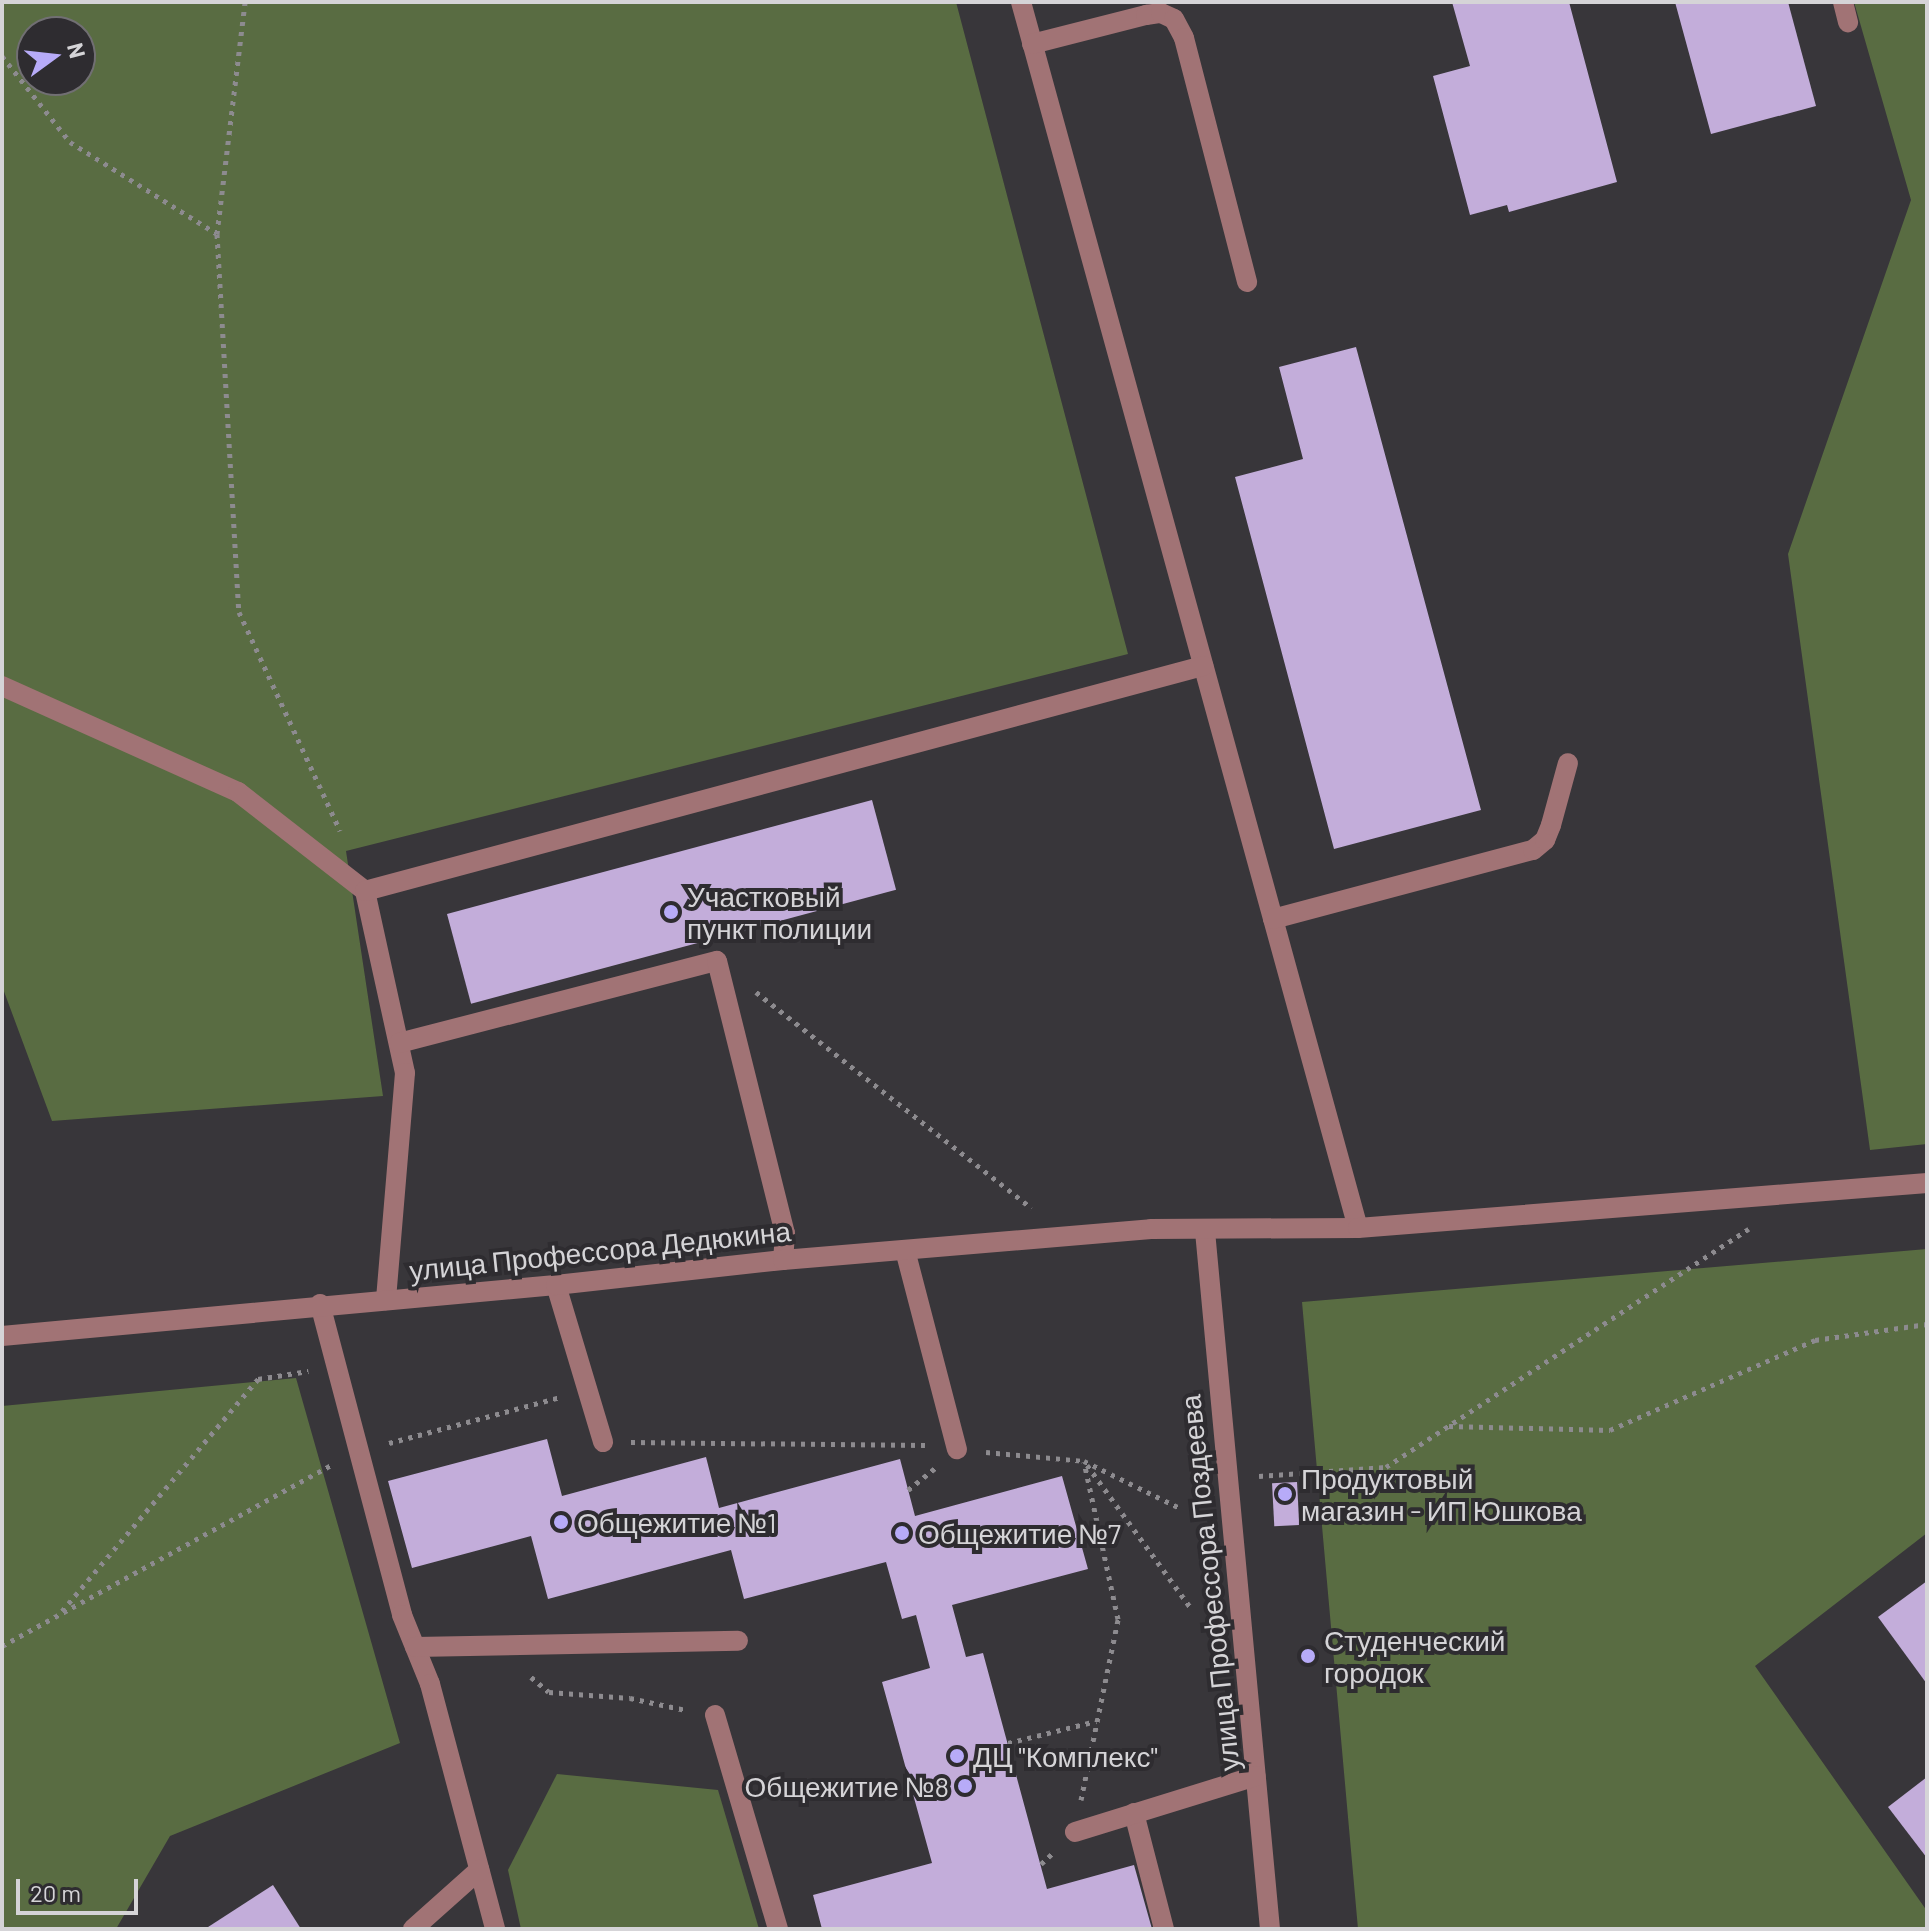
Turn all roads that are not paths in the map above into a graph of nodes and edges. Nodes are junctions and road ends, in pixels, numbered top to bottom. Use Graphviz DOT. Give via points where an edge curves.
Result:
graph roads {
  1 [pos="1021,2"];
  2 [pos="1032,44"];
  3 [pos="1247,282"];
  4 [pos="1203,666"];
  5 [pos="2,686"];
  6 [pos="1568,763"];
  7 [pos="365,891"];
  8 [pos="1273,919"];
  9 [pos="399,1043"];
  10 [pos="1927,1183"];
  11 [pos="1358,1228"];
  12 [pos="1205,1231"];
  13 [pos="905,1250"];
  14 [pos="783,1260"];
  15 [pos="556,1285"];
  16 [pos="386,1300"];
  17 [pos="320,1304"];
  18 [pos="2,1336"];
  19 [pos="603,1442"];
  20 [pos="957,1449"];
  21 [pos="738,1641"];
  22 [pos="415,1647"];
  23 [pos="715,1715"];
  24 [pos="1256,1776"];
  25 [pos="1134,1813"];
  26 [pos="1075,1832"];
  27 [pos="479,1870"];
  28 [pos="413,1929"];
  29 [pos="495,1929"];
  30 [pos="778,1929"];
  31 [pos="1164,1929"];
  32 [pos="1270,1929"];
  1 -- 2 [label="street"];
  2 -- 3 [label="street" via="1146,15 1161,13 1174,19 1184,38"];
  2 -- 4 [label="street"];
  4 -- 7 [label="street"];
  4 -- 8 [label="street"];
  5 -- 7 [label="street" via="238,792"];
  6 -- 8 [label="street" via="1545,840 1533,850"];
  7 -- 9 [label="street"];
  8 -- 11 [label="street"];
  9 -- 14 [label="street" via="717,961 785,1233"];
  9 -- 16 [label="street" via="405,1073"];
  10 -- 11 [label="street, улица Профессора Дедюкина"];
  11 -- 12 [label="street, улица Профессора Дедюкина"];
  12 -- 13 [label="street, улица Профессора Дедюкина" via="1151,1229"];
  12 -- 24 [label="street, улица Профессора Поздеева"];
  13 -- 14 [label="street, улица Профессора Дедюкина"];
  13 -- 20 [label="street"];
  14 -- 15 [label="street, улица Профессора Дедюкина"];
  15 -- 16 [label="street, улица Профессора Дедюкина"];
  15 -- 19 [label="street"];
  16 -- 17 [label="street, улица Профессора Дедюкина"];
  17 -- 18 [label="street, улица Профессора Дедюкина"];
  17 -- 22 [label="street"];
  21 -- 22 [label="street"];
  22 -- 27 [label="street" via="430,1684"];
  23 -- 30 [label="street"];
  24 -- 25 [label="street"];
  24 -- 32 [label="street, улица Профессора Поздеева"];
  25 -- 26 [label="street"];
  25 -- 31 [label="street"];
  27 -- 28 [label="street"];
  27 -- 29 [label="street"];
}
